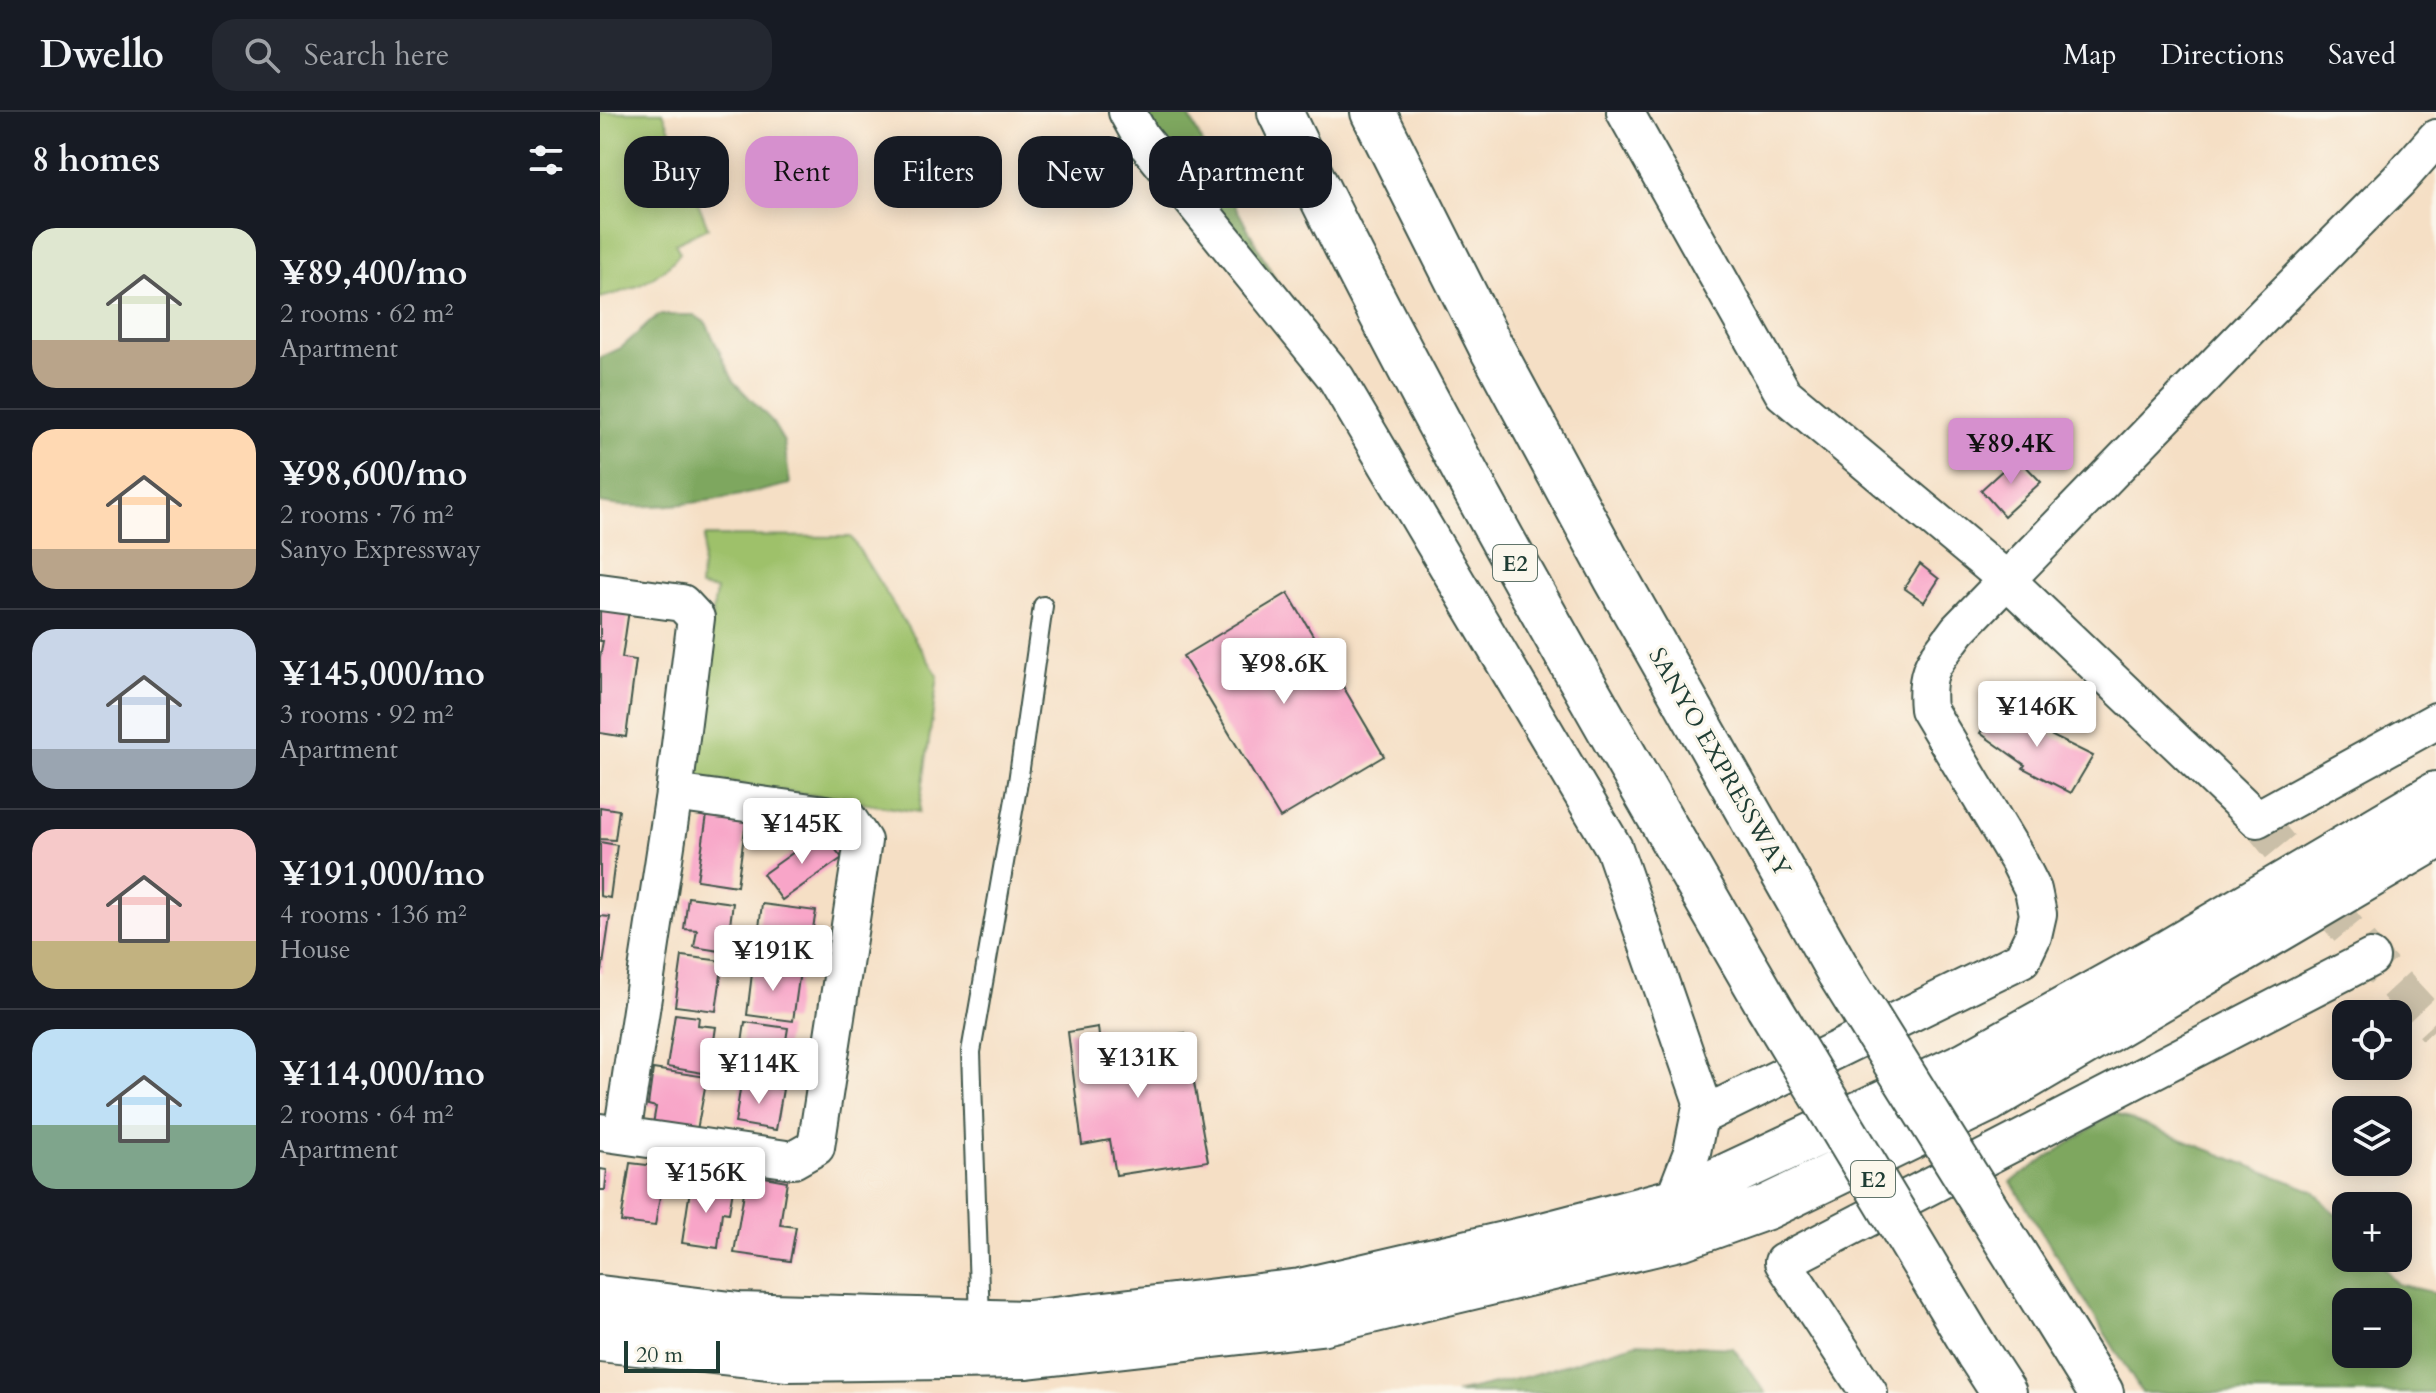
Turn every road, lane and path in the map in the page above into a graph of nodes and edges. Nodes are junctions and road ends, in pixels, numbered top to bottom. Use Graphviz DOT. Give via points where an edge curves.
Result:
graph roads {
  1 [pos="1127,112"];
  2 [pos="1280,112"];
  3 [pos="1373,112"];
  4 [pos="1625,112"];
  5 [pos="2436,138"];
  6 [pos="2007,580"];
  7 [pos="600,592"];
  8 [pos="1043,606"];
  9 [pos="2436,721"];
  10 [pos="674,793"];
  11 [pos="2436,794"];
  12 [pos="2436,837"];
  13 [pos="2371,958"];
  14 [pos="1699,1117"];
  15 [pos="611,1133"];
  16 [pos="1673,1201"];
  17 [pos="600,1298"];
  18 [pos="980,1320"];
  19 [pos="600,1339"];
  20 [pos="1869,1393"];
  21 [pos="2004,1393"];
  22 [pos="2101,1393"];
  1 -- 14 [label="street" via="1141,137 1336,378 1614,848 1702,1102"];
  2 -- 21 [label="main road, E2, bridge" via="1414,377 1550,626 1768,1005"];
  3 -- 22 [label="main road, SANYO EXPRESSWAY, bridge" via="1616,578 1839,972"];
  4 -- 6 [label="street" via="1783,393"];
  5 -- 6 [label="street"];
  6 -- 9 [label="street" via="2257,819"];
  6 -- 14 [label="street" via="1958,630 1925,684 1933,719 2033,890 2038,914 2022,959"];
  7 -- 10 [label="street" via="682,603 696,618"];
  8 -- 18 [label="lane" via="971,1052"];
  10 -- 15 [label="street"];
  10 -- 15 [label="street" via="847,817 863,841 819,1131 816,1147 793,1160"];
  11 -- 16 [label="main road" via="1966,1064"];
  12 -- 19 [label="main road" via="1988,1100 1767,1207 1683,1237 1320,1323 1027,1356 788,1359"];
  13 -- 20 [label="street" via="1783,1262"];
  14 -- 16 [label="street"];
  16 -- 18 [label="main road" via="1301,1291 1028,1323"];
  17 -- 18 [label="main road" via="739,1315"];
}
